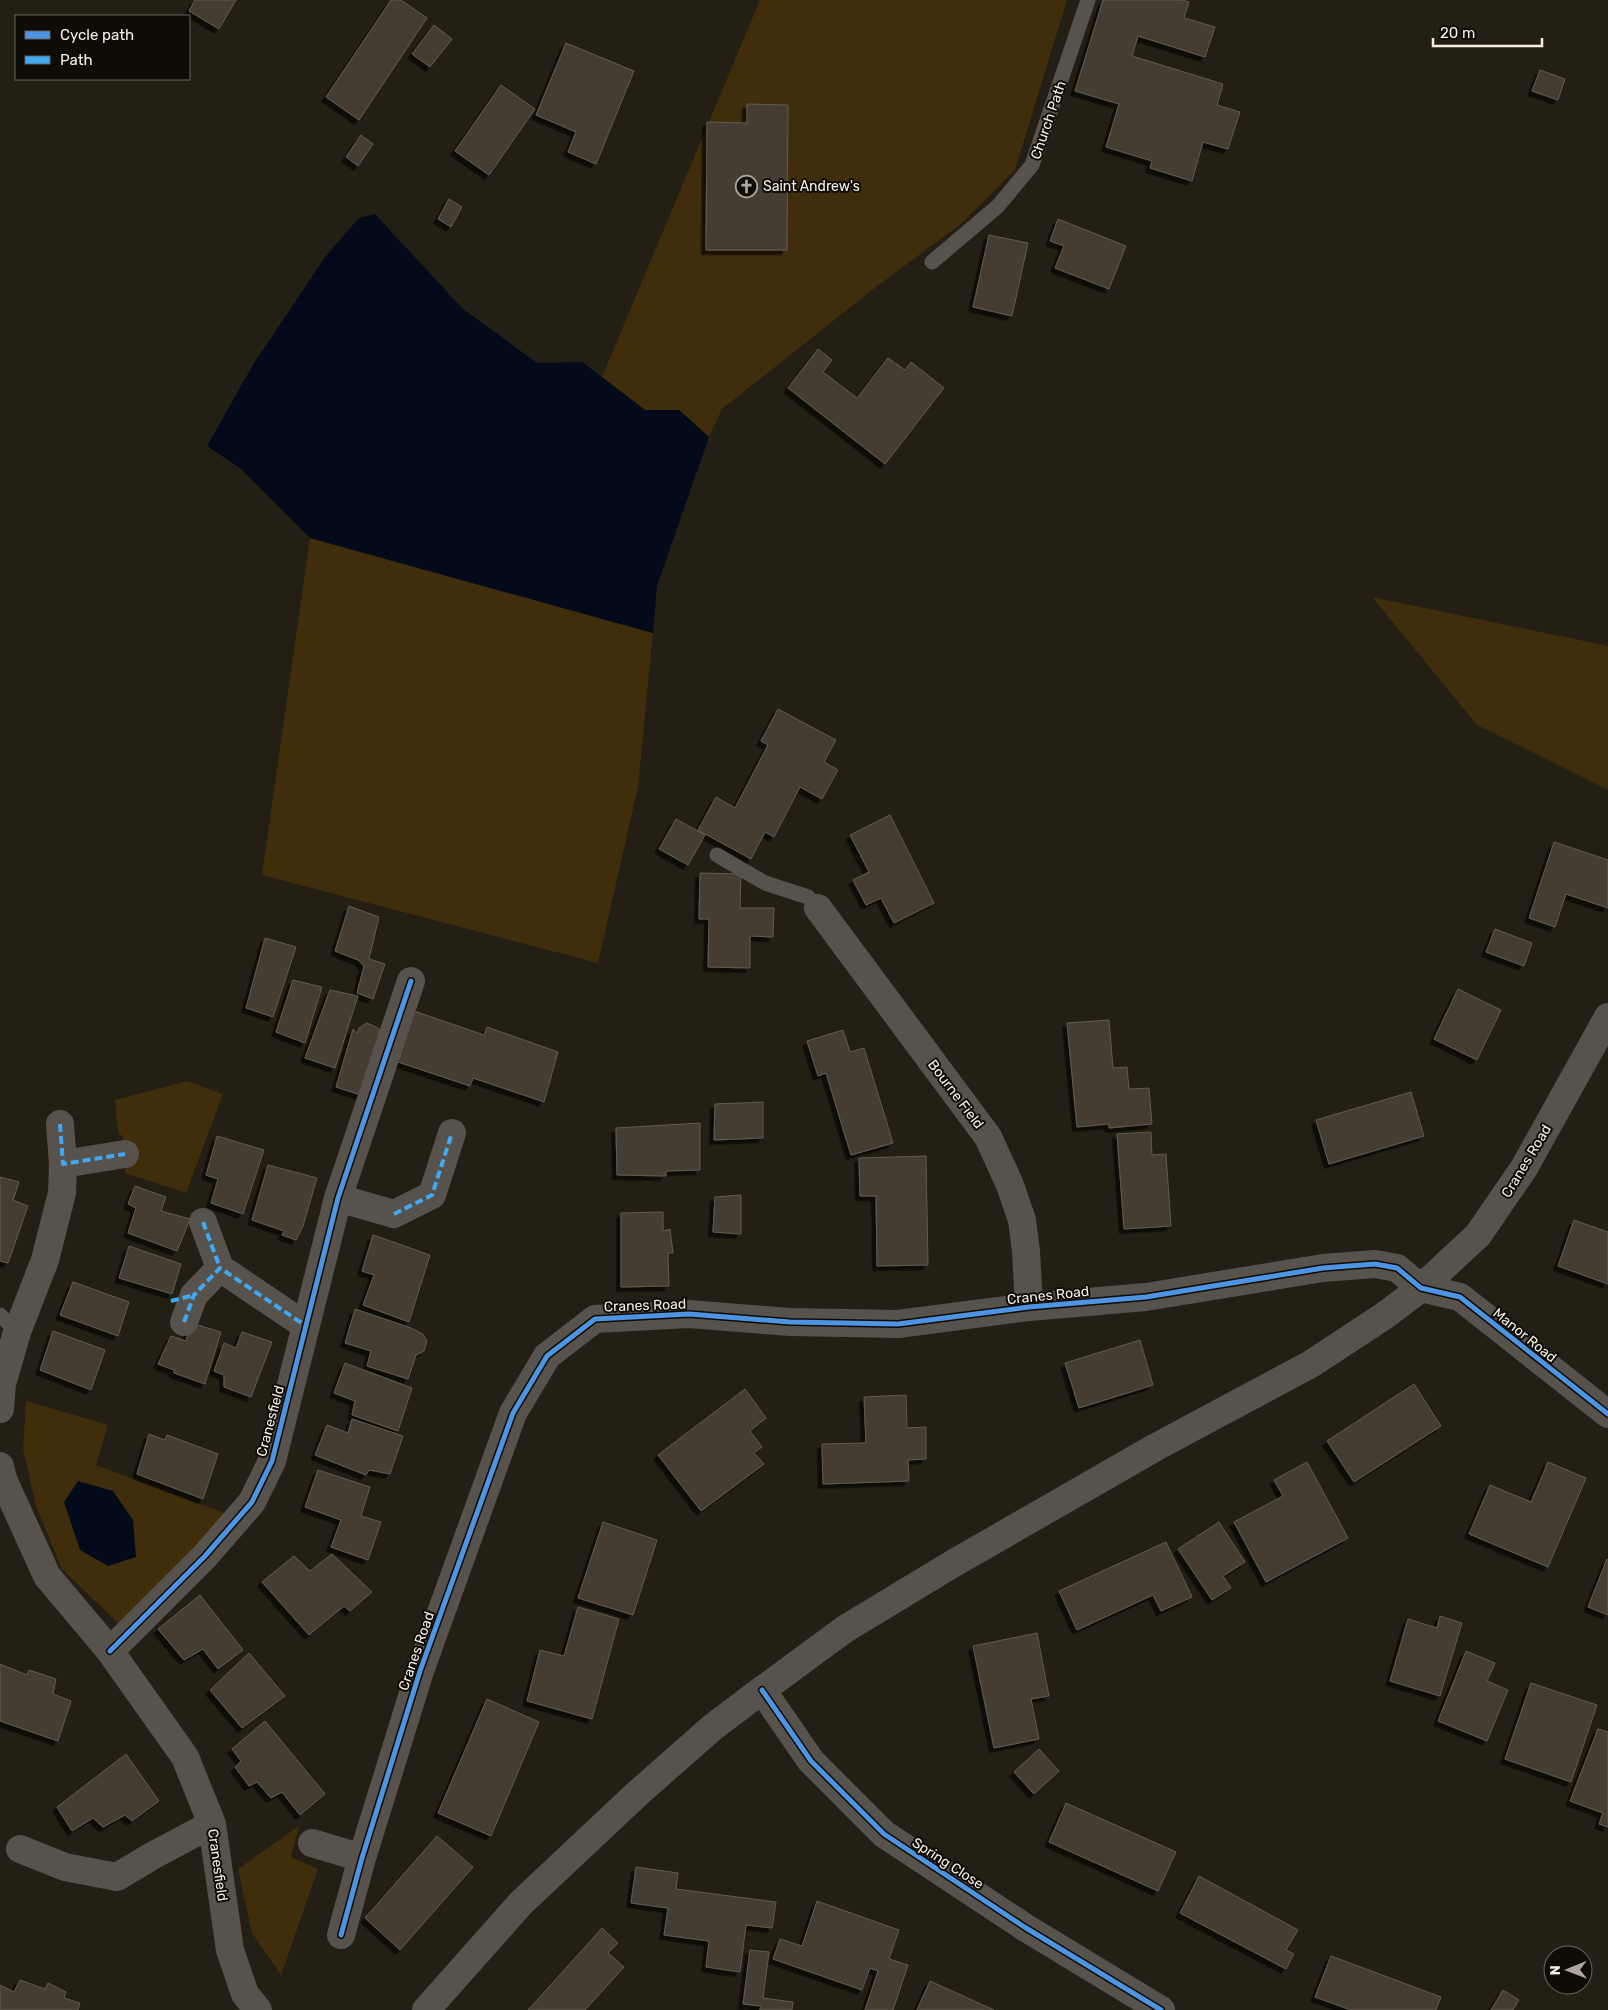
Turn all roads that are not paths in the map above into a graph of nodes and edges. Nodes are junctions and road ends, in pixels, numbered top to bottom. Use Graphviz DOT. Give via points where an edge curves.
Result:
graph roads {
  1 [pos="1088,0"];
  2 [pos="932,262"];
  3 [pos="716,855"];
  4 [pos="818,908"];
  5 [pos="411,981"];
  6 [pos="1608,1017"];
  7 [pos="60,1124"];
  8 [pos="452,1133"];
  9 [pos="125,1154"];
  10 [pos="63,1164"];
  11 [pos="338,1198"];
  12 [pos="203,1222"];
  13 [pos="220,1268"];
  14 [pos="1421,1288"];
  15 [pos="183,1306"];
  16 [pos="1029,1307"];
  17 [pos="9,1324"];
  18 [pos="306,1326"];
  19 [pos="0,1409"];
  20 [pos="1608,1414"];
  21 [pos="0,1466"];
  22 [pos="110,1651"];
  23 [pos="762,1690"];
  24 [pos="212,1824"];
  25 [pos="312,1843"];
  26 [pos="20,1849"];
  27 [pos="362,1858"];
  28 [pos="341,1935"];
  29 [pos="258,2010"];
  30 [pos="426,2010"];
  31 [pos="1161,2010"];
  1 -- 2 [label="lane, Church Path" via="1032,166 998,206"];
  3 -- 4 [label="lane" via="765,883 808,897"];
  4 -- 16 [label="street, Bourne Field" via="988,1137 1022,1220"];
  5 -- 11 [label="street, Cranesfield"];
  6 -- 14 [label="street, Cranes Road" via="1519,1176 1478,1235"];
  7 -- 10 [label="street"];
  8 -- 11 [label="street" via="432,1195 394,1214"];
  9 -- 10 [label="street"];
  10 -- 17 [label="street" via="62,1193 45,1260"];
  11 -- 18 [label="street, Cranesfield"];
  12 -- 13 [label="street"];
  13 -- 15 [label="street"];
  13 -- 18 [label="street"];
  14 -- 16 [label="street, Cranes Road" via="1397,1268 1375,1264 1323,1268 1146,1297"];
  14 -- 20 [label="street, Manor Road" via="1460,1297"];
  14 -- 23 [label="street, Cranes Road" via="1311,1364 1156,1447 929,1578 846,1630"];
  16 -- 27 [label="street, Cranes Road" via="898,1324 790,1322 689,1314 595,1319 547,1356 512,1413 420,1671"];
  17 -- 19 [label="street"];
  18 -- 22 [label="street, Cranesfield" via="272,1460 252,1502 205,1556"];
  21 -- 22 [label="street, Cranesfield" via="47,1576"];
  22 -- 24 [label="street, Cranesfield" via="185,1757"];
  23 -- 30 [label="street, Cranes Road" via="706,1733 521,1903"];
  23 -- 31 [label="street, Spring Close" via="811,1761 884,1834 1026,1928"];
  24 -- 26 [label="street" via="118,1878 65,1867"];
  24 -- 29 [label="street, Cranesfield" via="230,1950 245,1994"];
  25 -- 27 [label="street"];
  27 -- 28 [label="street, Cranes Road"];
}
